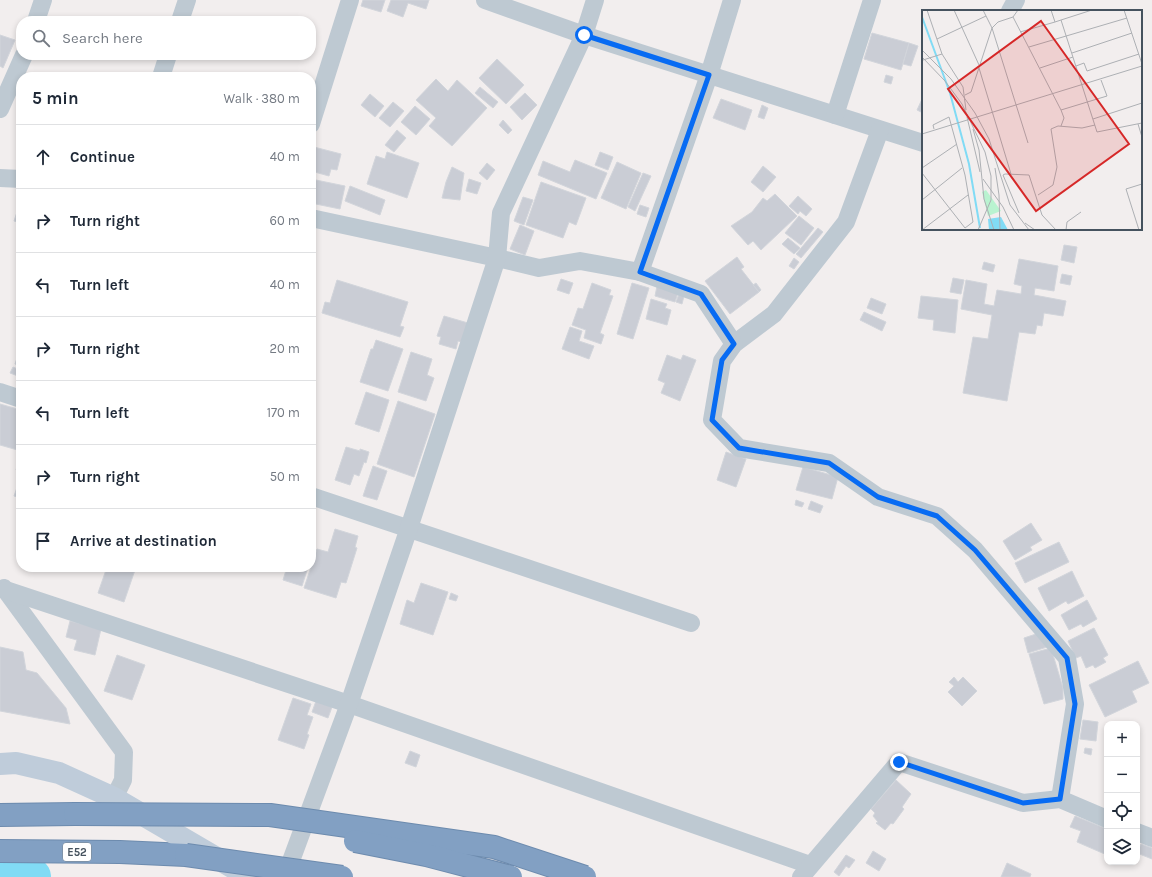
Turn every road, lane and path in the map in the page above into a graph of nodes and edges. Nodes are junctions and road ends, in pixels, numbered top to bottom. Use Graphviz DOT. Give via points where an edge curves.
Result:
graph roads {
  1 [pos="43,0"];
  2 [pos="187,0"];
  3 [pos="350,0"];
  4 [pos="485,0"];
  5 [pos="595,0"];
  6 [pos="732,0"];
  7 [pos="872,0"];
  8 [pos="1016,0"];
  9 [pos="1011,10"];
  10 [pos="38,16"];
  11 [pos="182,16"];
  12 [pos="584,35"];
  13 [pos="22,60"];
  14 [pos="166,60"];
  15 [pos="16,72"];
  16 [pos="163,72"];
  17 [pos="16,73"];
  18 [pos="709,75"];
  19 [pos="316,108"];
  20 [pos="0,109"];
  21 [pos="835,115"];
  22 [pos="880,130"];
  23 [pos="922,143"];
  24 [pos="0,178"];
  25 [pos="16,179"];
  26 [pos="316,219"];
  27 [pos="497,258"];
  28 [pos="640,272"];
  29 [pos="734,344"];
  30 [pos="0,392"];
  31 [pos="16,397"];
  32 [pos="316,498"];
  33 [pos="409,528"];
  34 [pos="3,586"];
  35 [pos="691,623"];
  36 [pos="349,704"];
  37 [pos="0,764"];
  38 [pos="114,798"];
  39 [pos="1060,799"];
  40 [pos="75,814"];
  41 [pos="0,815"];
  42 [pos="1104,818"];
  43 [pos="1140,833"];
  44 [pos="1152,838"];
  45 [pos="0,851"];
  46 [pos="186,855"];
  47 [pos="806,871"];
  48 [pos="249,877"];
  49 [pos="279,877"];
  50 [pos="285,877"];
  51 [pos="342,877"];
  52 [pos="510,877"];
  53 [pos="585,877"];
  1 -- 10 [label="street"];
  2 -- 11 [label="street"];
  3 -- 19 [label="street"];
  4 -- 12 [label="street"];
  5 -- 12 [label="street"];
  6 -- 18 [label="street"];
  7 -- 21 [label="street"];
  8 -- 9 [label="street"];
  12 -- 18 [label="street"];
  12 -- 27 [label="street" via="501,213"];
  13 -- 15 [label="street"];
  14 -- 16 [label="street"];
  17 -- 20 [label="street"];
  18 -- 21 [label="street"];
  18 -- 28 [label="street"];
  21 -- 22 [label="street"];
  22 -- 23 [label="street"];
  22 -- 29 [label="street" via="846,222 774,314"];
  24 -- 25 [label="street"];
  26 -- 27 [label="street"];
  27 -- 28 [label="street" via="539,268 580,261"];
  27 -- 33 [label="street"];
  28 -- 29 [label="street" via="701,294"];
  29 -- 39 [label="street" via="722,360 712,420 739,448 829,463 878,497 937,516 975,550 1067,658 1075,704"];
  30 -- 31 [label="street"];
  32 -- 33 [label="street"];
  33 -- 35 [label="street"];
  33 -- 36 [label="street"];
  34 -- 36 [label="street"];
  34 -- 38 [label="street" via="124,752 123,780"];
  36 -- 47 [label="street"];
  36 -- 50 [label="street"];
  37 -- 38 [label="street" via="16,763 59,773"];
  38 -- 48 [label="street"];
  39 -- 42 [label="street"];
  39 -- 47 [label="street" via="1023,803 899,762"];
  40 -- 41 [label="highway"];
  40 -- 52 [label="highway, bridge" via="194,819 262,826 426,855"];
  40 -- 53 [label="highway, bridge" via="270,815 494,847"];
  43 -- 44 [label="street"];
  45 -- 46 [label="highway, E52"];
  46 -- 49 [label="highway, bridge"];
  46 -- 51 [label="highway, bridge"];
}
